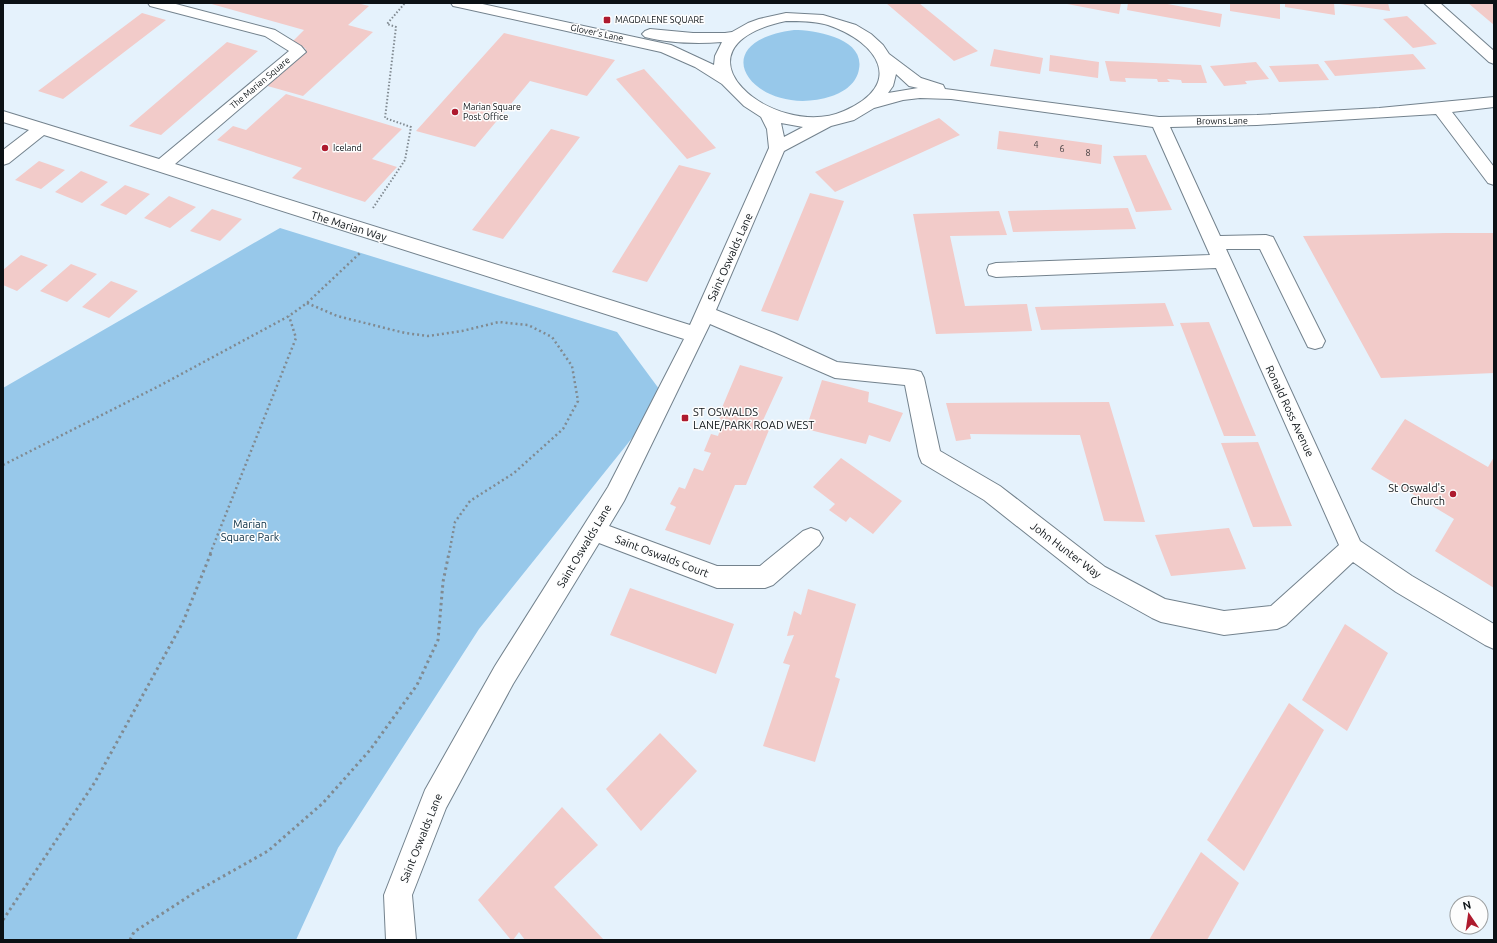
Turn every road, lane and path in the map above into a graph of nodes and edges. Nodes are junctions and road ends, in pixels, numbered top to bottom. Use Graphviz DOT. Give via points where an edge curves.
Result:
graph roads {
  1 [pos="155,3"];
  2 [pos="406,3"];
  3 [pos="458,3"];
  4 [pos="500,3"];
  5 [pos="812,3"];
  6 [pos="1431,3"];
  7 [pos="835,9"];
  8 [pos="786,17"];
  9 [pos="848,27"];
  10 [pos="736,36"];
  11 [pos="885,58"];
  12 [pos="1494,59"];
  13 [pos="729,81"];
  14 [pos="951,94"];
  15 [pos="1494,102"];
  16 [pos="873,103"];
  17 [pos="1440,108"];
  18 [pos="767,112"];
  19 [pos="3,116"];
  20 [pos="832,121"];
  21 [pos="1159,122"];
  22 [pos="42,128"];
  23 [pos="777,148"];
  24 [pos="3,159"];
  25 [pos="161,167"];
  26 [pos="1494,178"];
  27 [pos="359,229"];
  28 [pos="360,252"];
  29 [pos="1217,252"];
  30 [pos="996,270"];
  31 [pos="307,303"];
  32 [pos="705,314"];
  33 [pos="289,316"];
  34 [pos="696,335"];
  35 [pos="1315,341"];
  36 [pos="3,465"];
  37 [pos="594,531"];
  38 [pos="811,538"];
  39 [pos="1352,548"];
  40 [pos="1494,637"];
  41 [pos="3,920"];
  42 [pos="130,940"];
  43 [pos="401,940"];
  1 -- 25 [label="street, The Marian Square" via="270,33 298,52"];
  2 -- 27 [label="path" via="387,24 396,27 386,118 411,127 408,147 405,160"];
  3 -- 13 [label="street, Glover's Lane" via="666,48 701,64"];
  4 -- 10 [label="street, Glover's Lane" via="640,32 687,38 721,39"];
  5 -- 8 [label="street"];
  6 -- 12 [label="street"];
  7 -- 9 [label="street"];
  8 -- 9 [label="street" via="815,18"];
  8 -- 10 [label="street" via="746,29"];
  9 -- 11 [label="street" via="870,40"];
  10 -- 13 [label="street" via="723,56 722,69"];
  11 -- 14 [label="street, Browns Lane" via="915,82"];
  11 -- 16 [label="street" via="889,78 880,96"];
  13 -- 18 [label="street" via="747,100"];
  14 -- 16 [label="street, Browns Lane" via="920,92 898,95"];
  14 -- 21 [label="street, Browns Lane"];
  15 -- 17 [label="street, Browns Lane"];
  16 -- 20 [label="street" via="850,117"];
  17 -- 21 [label="street, Browns Lane" via="1256,120"];
  17 -- 26 [label="street"];
  18 -- 20 [label="street" via="810,123"];
  18 -- 23 [label="street" via="775,130"];
  19 -- 22 [label="street, The Marian Way"];
  20 -- 23 [label="street"];
  21 -- 29 [label="street, Ronald Ross Avenue"];
  22 -- 24 [label="street"];
  22 -- 25 [label="street, The Marian Way"];
  23 -- 32 [label="street, Saint Oswalds Lane"];
  25 -- 27 [label="street, The Marian Way"];
  27 -- 34 [label="street, The Marian Way"];
  28 -- 31 [label="path"];
  29 -- 30 [label="street"];
  29 -- 35 [label="street" via="1266,242"];
  29 -- 39 [label="street, Ronald Ross Avenue"];
  31 -- 33 [label="path"];
  31 -- 42 [label="path" via="337,316 405,333 428,336 499,322 528,325 552,337 572,366 578,401 563,429 514,473 470,501 455,522 443,582 438,640 417,685 370,750 324,803 268,851 197,891 134,932"];
  32 -- 34 [label="street, Saint Oswalds Lane"];
  32 -- 39 [label="street, John Hunter Way" via="835,370 914,378 930,456 992,493 1097,575 1161,610 1224,623 1277,617"];
  33 -- 36 [label="path" via="161,385"];
  33 -- 41 [label="path" via="296,338 183,622 95,782"];
  34 -- 37 [label="street, Saint Oswalds Lane" via="616,494"];
  37 -- 38 [label="street, Saint Oswalds Court" via="717,577 765,577"];
  37 -- 43 [label="street, Saint Oswalds Lane" via="504,675 435,800 398,895"];
  39 -- 40 [label="street" via="1404,584"];
}
